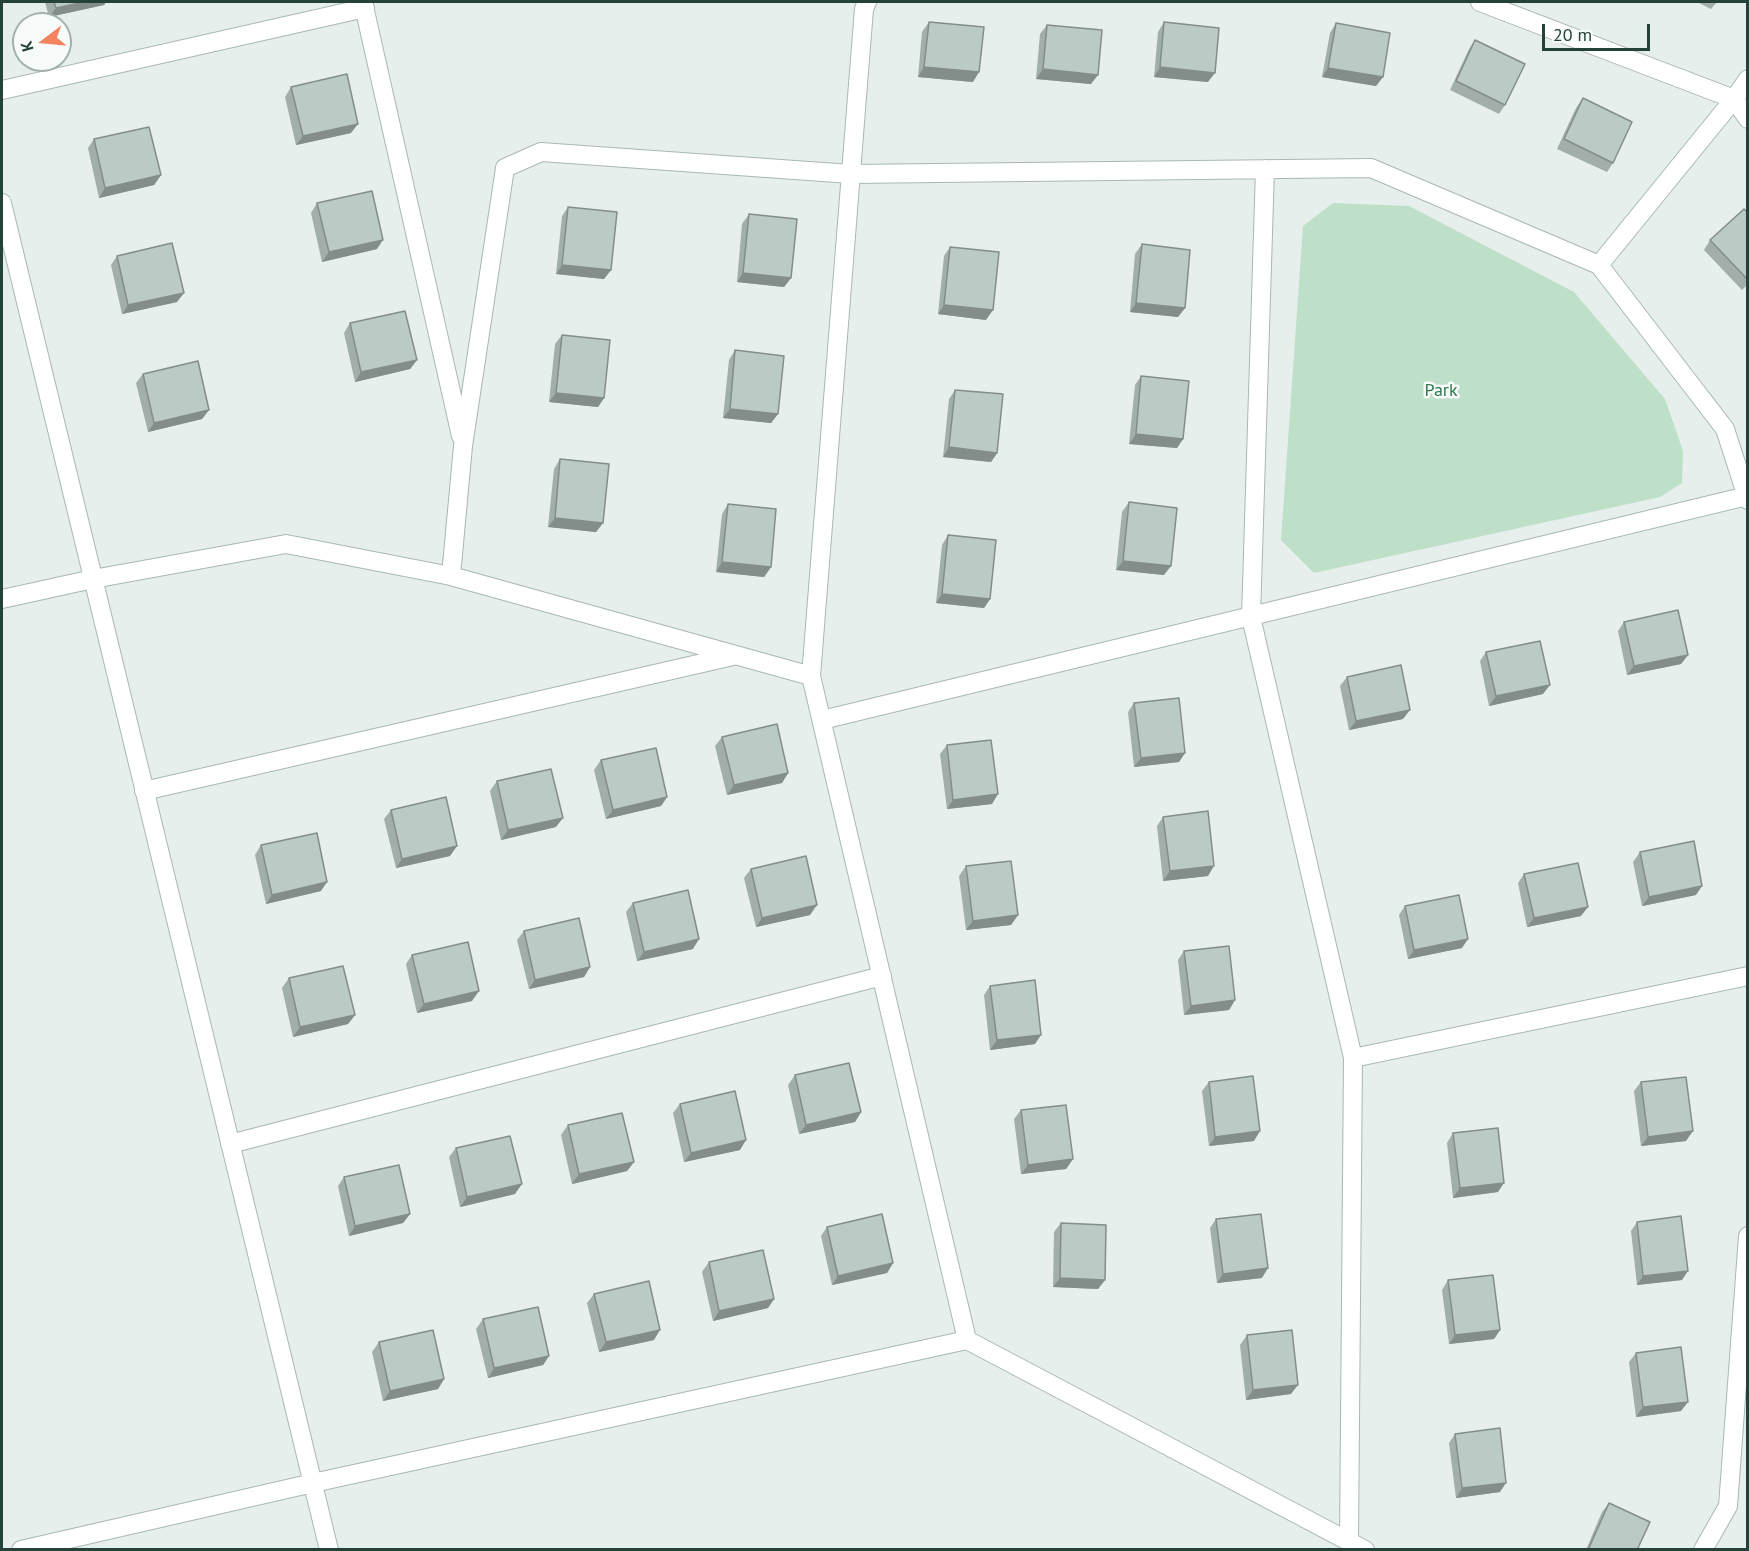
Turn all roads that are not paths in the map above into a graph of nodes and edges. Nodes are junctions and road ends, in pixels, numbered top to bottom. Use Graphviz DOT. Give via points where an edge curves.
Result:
graph roads {
  1 [pos="867,2"];
  2 [pos="1480,2"];
  3 [pos="364,5"];
  4 [pos="1748,79"];
  5 [pos="2,90"];
  6 [pos="1734,99"];
  7 [pos="1748,119"];
  8 [pos="1265,169"];
  9 [pos="851,174"];
  10 [pos="2,203"];
  11 [pos="1599,265"];
  12 [pos="463,446"];
  13 [pos="1747,498"];
  14 [pos="451,576"];
  15 [pos="93,579"];
  16 [pos="2,599"];
  17 [pos="1251,617"];
  18 [pos="736,656"];
  19 [pos="812,676"];
  20 [pos="822,720"];
  21 [pos="144,791"];
  22 [pos="882,976"];
  23 [pos="1748,976"];
  24 [pos="1353,1058"];
  25 [pos="230,1144"];
  26 [pos="1748,1236"];
  27 [pos="967,1340"];
  28 [pos="313,1483"];
  29 [pos="1357,1545"];
  30 [pos="21,1550"];
  31 [pos="329,1550"];
  32 [pos="1703,1550"];
  1 -- 9 [label="street"];
  2 -- 6 [label="street"];
  3 -- 5 [label="street"];
  3 -- 12 [label="street"];
  4 -- 6 [label="street"];
  6 -- 7 [label="street"];
  6 -- 11 [label="street"];
  8 -- 9 [label="street"];
  8 -- 11 [label="street" via="1371,168"];
  8 -- 17 [label="street"];
  9 -- 12 [label="street" via="541,152 505,168"];
  9 -- 19 [label="street"];
  10 -- 15 [label="street"];
  11 -- 13 [label="street" via="1725,429"];
  12 -- 14 [label="street"];
  13 -- 17 [label="street"];
  14 -- 15 [label="street" via="286,544"];
  14 -- 18 [label="street"];
  15 -- 16 [label="street"];
  15 -- 21 [label="street"];
  17 -- 20 [label="street"];
  17 -- 24 [label="street"];
  18 -- 19 [label="street"];
  18 -- 21 [label="street"];
  19 -- 20 [label="street"];
  20 -- 22 [label="street"];
  21 -- 25 [label="street"];
  22 -- 25 [label="street"];
  22 -- 27 [label="street"];
  23 -- 24 [label="street"];
  24 -- 29 [label="street"];
  25 -- 28 [label="street"];
  26 -- 32 [label="street" via="1728,1506"];
  27 -- 28 [label="street"];
  27 -- 29 [label="street"];
  28 -- 30 [label="street"];
  28 -- 31 [label="street"];
}
